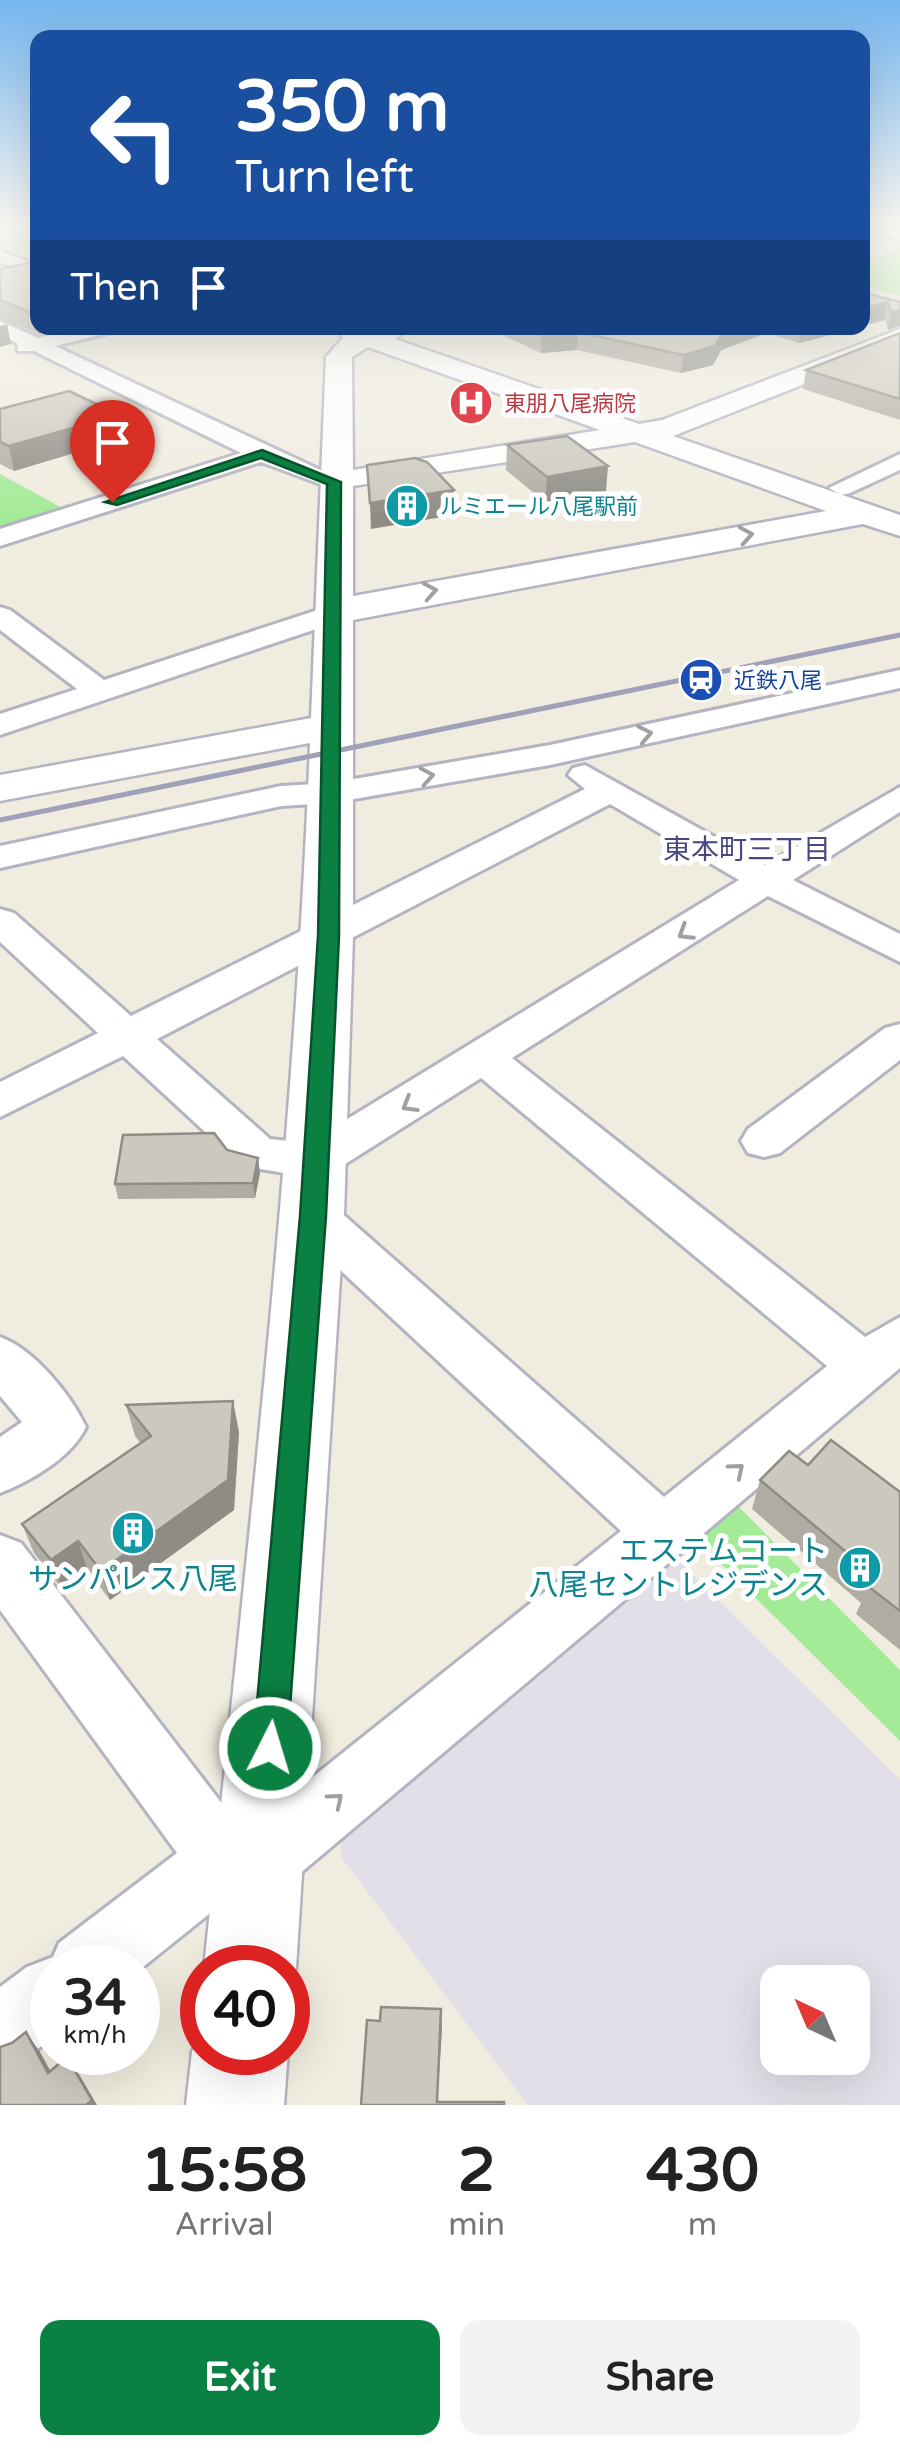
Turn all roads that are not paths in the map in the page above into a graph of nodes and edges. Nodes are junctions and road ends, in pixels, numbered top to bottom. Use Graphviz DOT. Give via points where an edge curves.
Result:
graph roads {
  1 [pos="0,327"];
  2 [pos="75,335"];
  3 [pos="364,335"];
  4 [pos="378,335"];
  5 [pos="896,341"];
  6 [pos="36,344"];
  7 [pos="0,353"];
  8 [pos="128,388"];
  9 [pos="92,398"];
  10 [pos="654,431"];
  11 [pos="262,454"];
  12 [pos="900,462"];
  13 [pos="334,482"];
  14 [pos="869,504"];
  15 [pos="900,526"];
  16 [pos="0,538"];
  17 [pos="336,613"];
  18 [pos="0,616"];
  19 [pos="34,642"];
  20 [pos="0,653"];
  21 [pos="900,679"];
  22 [pos="100,692"];
  23 [pos="0,725"];
  24 [pos="329,727"];
  25 [pos="550,755"];
  26 [pos="0,788"];
  27 [pos="610,790"];
  28 [pos="331,793"];
  29 [pos="900,797"];
  30 [pos="0,857"];
  31 [pos="767,881"];
  32 [pos="0,920"];
  33 [pos="328,936"];
  34 [pos="900,950"];
  35 [pos="129,1038"];
  36 [pos="900,1038"];
  37 [pos="485,1059"];
  38 [pos="0,1101"];
  39 [pos="764,1141"];
  40 [pos="314,1189"];
  41 [pos="882,1352"];
  42 [pos="0,1359"];
  43 [pos="0,1468"];
  44 [pos="663,1533"];
  45 [pos="0,1562"];
  46 [pos="242,1861"];
  47 [pos="118,1945"];
  48 [pos="248,1945"];
  49 [pos="30,2009"];
  50 [pos="0,2033"];
  51 [pos="238,2075"];
  52 [pos="235,2105"];
  1 -- 6 [label="street"];
  2 -- 6 [label="street"];
  3 -- 13 [label="street" via="339,356"];
  4 -- 10 [label="street"];
  5 -- 10 [label="street"];
  6 -- 7 [label="street"];
  6 -- 8 [label="street"];
  8 -- 9 [label="street"];
  8 -- 11 [label="street"];
  10 -- 13 [label="street"];
  10 -- 14 [label="street"];
  11 -- 13 [label="street"];
  11 -- 16 [label="street"];
  12 -- 14 [label="street"];
  13 -- 17 [label="street"];
  14 -- 15 [label="street"];
  17 -- 14 [label="street, one-way"];
  17 -- 22 [label="street"];
  17 -- 24 [label="street"];
  18 -- 19 [label="street"];
  19 -- 20 [label="street"];
  19 -- 22 [label="street"];
  25 -- 21 [label="street, one-way"];
  22 -- 23 [label="street"];
  24 -- 26 [label="street"];
  24 -- 28 [label="street"];
  25 -- 27 [label="street"];
  28 -- 25 [label="street, one-way"];
  27 -- 31 [label="street"];
  27 -- 33 [label="street"];
  28 -- 30 [label="street" via="280,796"];
  28 -- 33 [label="street"];
  29 -- 31 [label="street"];
  31 -- 34 [label="street"];
  31 -- 37 [label="street, one-way"];
  32 -- 35 [label="street"];
  33 -- 35 [label="street"];
  33 -- 40 [label="street"];
  35 -- 38 [label="street"];
  35 -- 40 [label="street" via="258,1154"];
  36 -- 39 [label="street"];
  37 -- 40 [label="street, one-way"];
  37 -- 41 [label="street"];
  40 -- 44 [label="street"];
  40 -- 46 [label="street"];
  44 -- 41 [label="street, one-way"];
  42 -- 43 [label="street" via="59,1427"];
  46 -- 44 [label="street, one-way"];
  45 -- 46 [label="street"];
  46 -- 47 [label="street"];
  46 -- 48 [label="street"];
  49 -- 50 [label="street"];
  51 -- 52 [label="street"];
}
